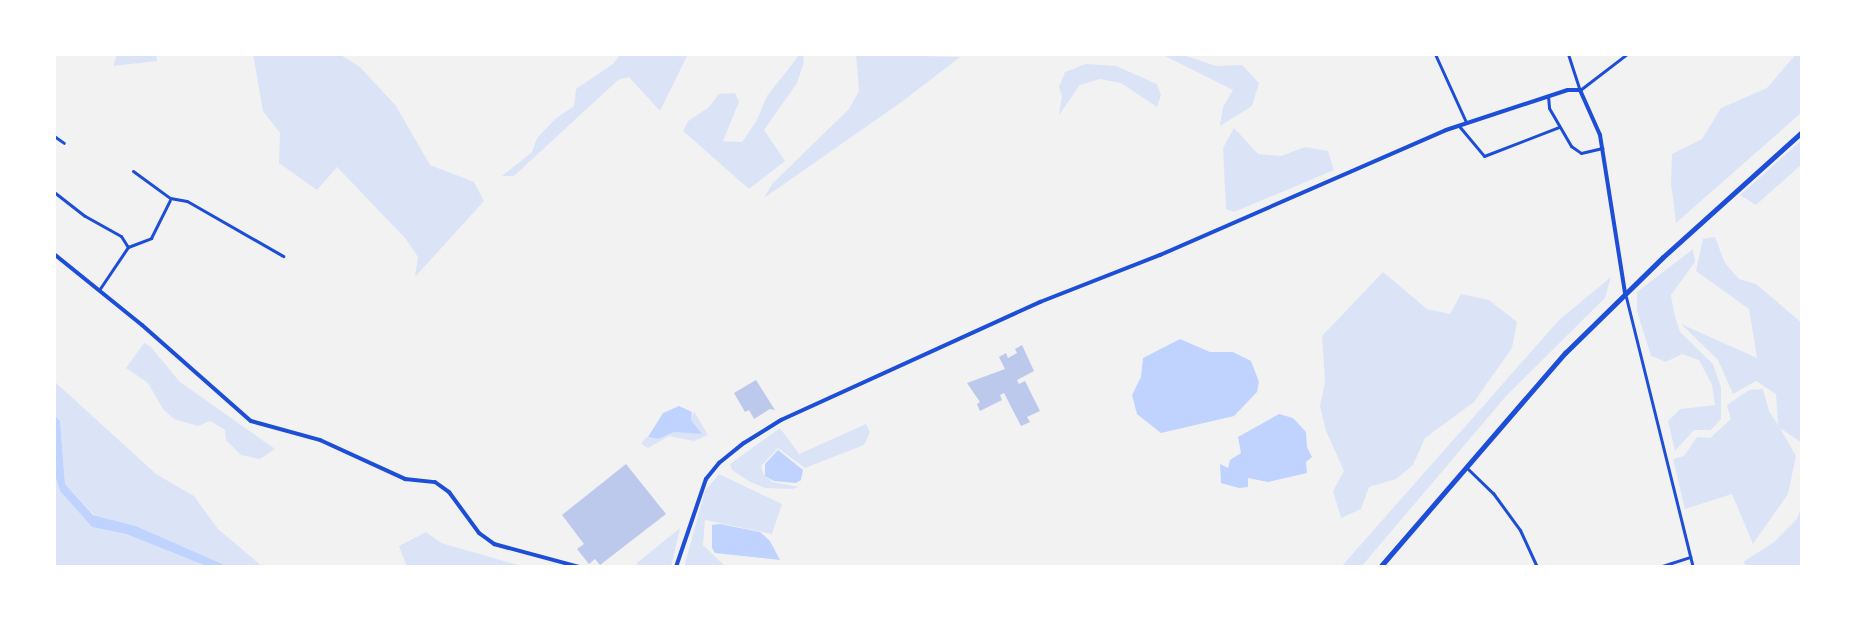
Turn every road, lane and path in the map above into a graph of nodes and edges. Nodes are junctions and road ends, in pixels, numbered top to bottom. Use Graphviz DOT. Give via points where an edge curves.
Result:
graph roads {
  1 [pos="1435,54"];
  2 [pos="1568,54"];
  3 [pos="1627,54"];
  4 [pos="1580,90"];
  5 [pos="1548,96"];
  6 [pos="1466,122"];
  7 [pos="1458,125"];
  8 [pos="1559,127"];
  9 [pos="1802,132"];
  10 [pos="54,136"];
  11 [pos="64,143"];
  12 [pos="1602,148"];
  13 [pos="133,171"];
  14 [pos="54,192"];
  15 [pos="170,198"];
  16 [pos="128,247"];
  17 [pos="54,254"];
  18 [pos="283,256"];
  19 [pos="99,290"];
  20 [pos="1625,293"];
  21 [pos="1464,466"];
  22 [pos="1691,557"];
  23 [pos="579,567"];
  24 [pos="676,567"];
  25 [pos="1380,567"];
  26 [pos="1537,567"];
  27 [pos="1659,567"];
  28 [pos="1693,567"];
  1 -- 6 [label="street"];
  2 -- 4 [label="street"];
  3 -- 4 [label="street"];
  4 -- 5 [label="street"];
  4 -- 12 [label="street"];
  5 -- 6 [label="street"];
  5 -- 8 [label="street"];
  6 -- 7 [label="street"];
  7 -- 8 [label="street" via="1486,156"];
  7 -- 24 [label="street" via="1040,302 774,424 719,463 706,479"];
  8 -- 12 [label="street" via="1577,151"];
  9 -- 20 [label="main road"];
  10 -- 11 [label="street"];
  12 -- 20 [label="street"];
  13 -- 15 [label="street"];
  14 -- 16 [label="street" via="121,236"];
  15 -- 16 [label="street" via="151,238"];
  15 -- 18 [label="street" via="187,201"];
  16 -- 19 [label="street"];
  17 -- 19 [label="street"];
  19 -- 23 [label="street" via="251,421 320,440 405,479 435,482 457,500 485,539"];
  20 -- 21 [label="main road"];
  20 -- 22 [label="street"];
  21 -- 25 [label="main road"];
  21 -- 26 [label="street" via="1493,493 1520,530"];
  22 -- 27 [label="street"];
  22 -- 28 [label="street"];
}
